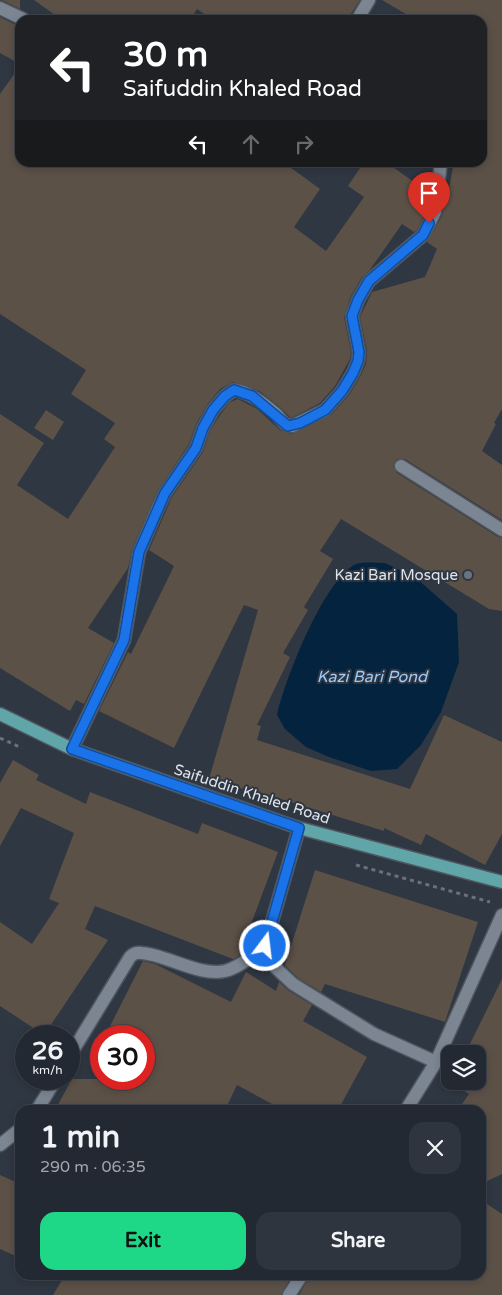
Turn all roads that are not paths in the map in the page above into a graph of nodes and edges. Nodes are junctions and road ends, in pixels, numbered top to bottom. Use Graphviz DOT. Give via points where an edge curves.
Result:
graph roads {
  1 [pos="369,0"];
  2 [pos="0,8"];
  3 [pos="15,15"];
  4 [pos="360,15"];
  5 [pos="440,167"];
  6 [pos="401,466"];
  7 [pos="502,530"];
  8 [pos="0,714"];
  9 [pos="72,749"];
  10 [pos="299,828"];
  11 [pos="502,882"];
  12 [pos="502,915"];
  13 [pos="265,946"];
  14 [pos="80,1040"];
  15 [pos="436,1062"];
  16 [pos="49,1090"];
  17 [pos="40,1105"];
  18 [pos="409,1105"];
  19 [pos="15,1133"];
  20 [pos="0,1145"];
  21 [pos="299,1280"];
  22 [pos="289,1295"];
  1 -- 4 [label="street"];
  2 -- 3 [label="street"];
  5 -- 9 [label="street" via="434,212 423,235 369,281 358,300 352,316 358,361 350,379 325,410 292,426 284,424 252,396 234,390 213,410 196,448 165,493 139,552 124,640"];
  6 -- 7 [label="street"];
  8 -- 9 [label="main road, Saifuddin Khaled Road"];
  9 -- 10 [label="main road, Saifuddin Khaled Road"];
  10 -- 11 [label="main road, Saifuddin Khaled Road"];
  10 -- 13 [label="street"];
  12 -- 15 [label="street"];
  13 -- 14 [label="street" via="224,971 200,970 135,953"];
  13 -- 15 [label="street" via="267,956 293,984 374,1034"];
  15 -- 18 [label="street"];
  16 -- 17 [label="street"];
  19 -- 20 [label="street"];
  21 -- 22 [label="street"];
}
